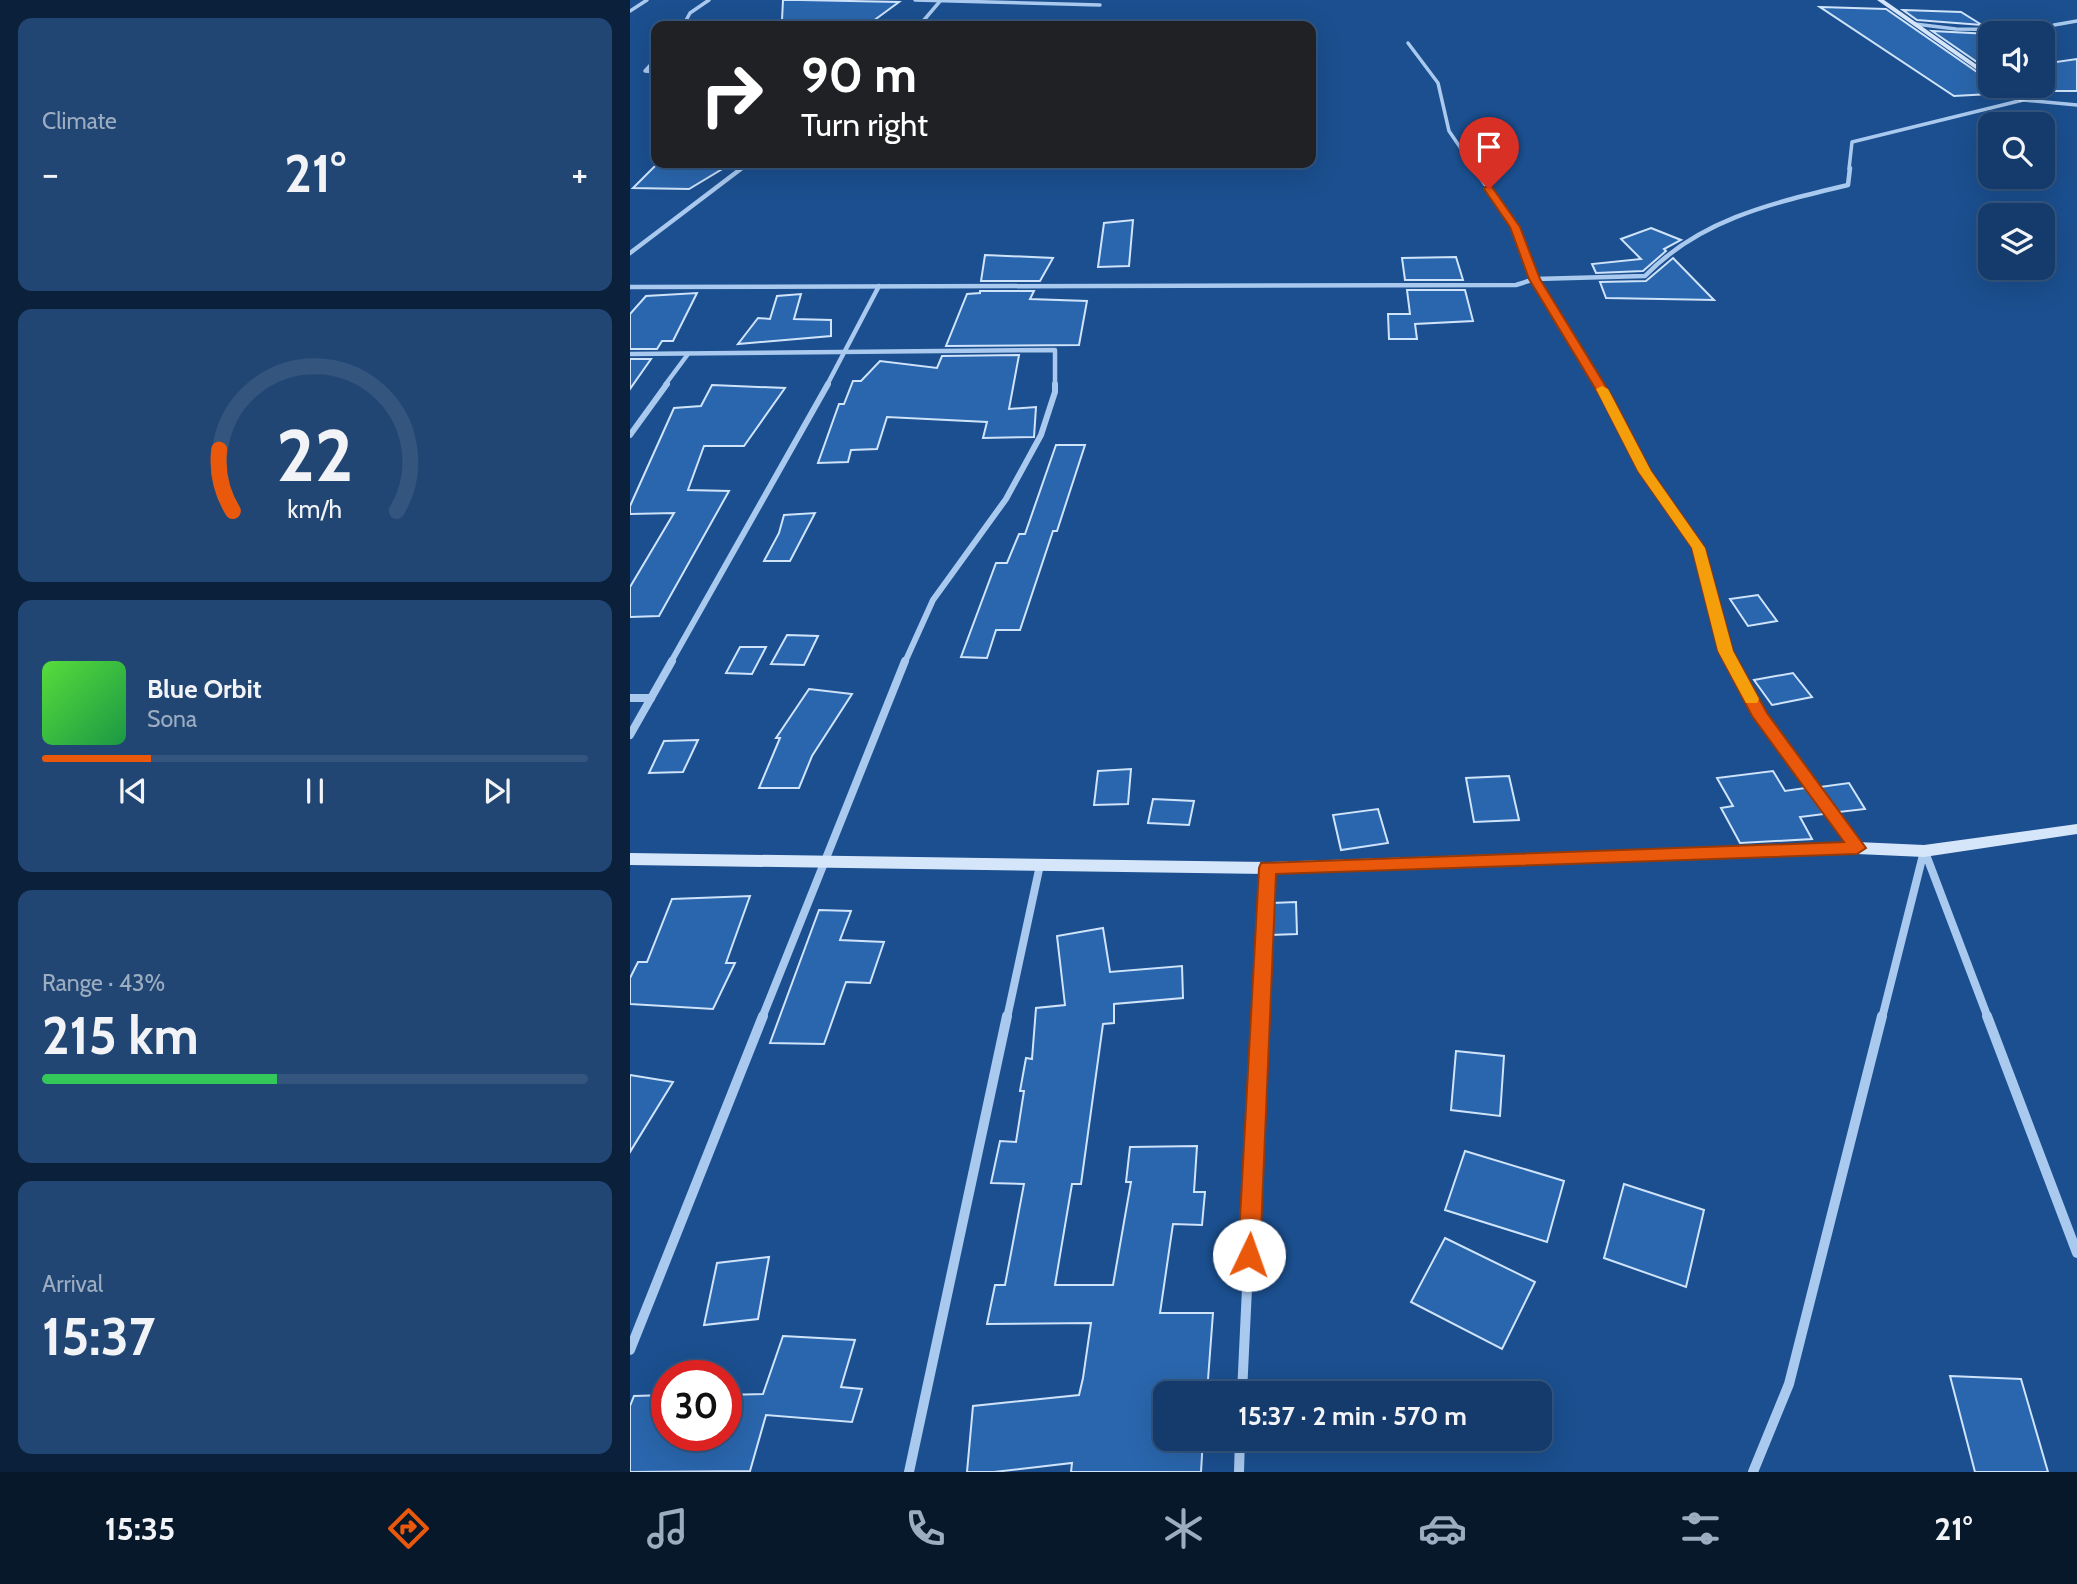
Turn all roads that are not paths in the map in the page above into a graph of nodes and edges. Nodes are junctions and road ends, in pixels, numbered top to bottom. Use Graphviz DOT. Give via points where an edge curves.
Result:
graph roads {
  1 [pos="647,0"];
  2 [pos="709,0"];
  3 [pos="915,0"];
  4 [pos="1880,0"];
  5 [pos="940,1"];
  6 [pos="1100,5"];
  7 [pos="630,11"];
  8 [pos="686,21"];
  9 [pos="922,21"];
  10 [pos="2077,21"];
  11 [pos="1914,24"];
  12 [pos="1408,43"];
  13 [pos="1978,69"];
  14 [pos="2020,98"];
  15 [pos="2023,100"];
  16 [pos="2077,105"];
  17 [pos="741,168"];
  18 [pos="630,253"];
  19 [pos="1535,279"];
  20 [pos="879,286"];
  21 [pos="630,287"];
  22 [pos="630,354"];
  23 [pos="688,354"];
  24 [pos="845,355"];
  25 [pos="630,435"];
  26 [pos="630,698"];
  27 [pos="651,698"];
  28 [pos="630,735"];
  29 [pos="2077,829"];
  30 [pos="1857,848"];
  31 [pos="1924,851"];
  32 [pos="630,859"];
  33 [pos="822,862"];
  34 [pos="1040,865"];
  35 [pos="1267,868"];
  36 [pos="2077,1253"];
  37 [pos="630,1350"];
  38 [pos="1243,1381"];
  39 [pos="1240,1451"];
  40 [pos="909,1472"];
  41 [pos="1239,1472"];
  42 [pos="1753,1472"];
  1 -- 7 [label="street"];
  2 -- 8 [label="street"];
  3 -- 5 [label="street"];
  4 -- 11 [label="street"];
  5 -- 6 [label="street"];
  5 -- 9 [label="street"];
  10 -- 11 [label="street" via="2045,30"];
  11 -- 13 [label="street"];
  12 -- 19 [label="street" via="1438,83 1449,131 1515,227"];
  14 -- 15 [label="street"];
  15 -- 16 [label="street"];
  15 -- 19 [label="street" via="1852,142 1848,185 1769,203 1719,225 1672,250 1644,276"];
  17 -- 18 [label="street"];
  19 -- 20 [label="street" via="1516,285"];
  19 -- 30 [label="street" via="1645,471 1699,548 1726,651 1760,716"];
  20 -- 21 [label="street"];
  20 -- 24 [label="street"];
  22 -- 23 [label="street"];
  23 -- 24 [label="street"];
  23 -- 25 [label="street"];
  24 -- 27 [label="street"];
  24 -- 33 [label="street" via="1055,350 1055,392 1041,435 1006,499 933,600"];
  26 -- 27 [label="street"];
  27 -- 28 [label="street"];
  29 -- 31 [label="street"];
  30 -- 31 [label="street"];
  30 -- 35 [label="street"];
  31 -- 36 [label="street"];
  31 -- 42 [label="street" via="1789,1384"];
  32 -- 33 [label="street"];
  33 -- 34 [label="street"];
  33 -- 37 [label="street"];
  34 -- 35 [label="street"];
  34 -- 40 [label="street"];
  35 -- 38 [label="street"];
  39 -- 41 [label="street"];
}
